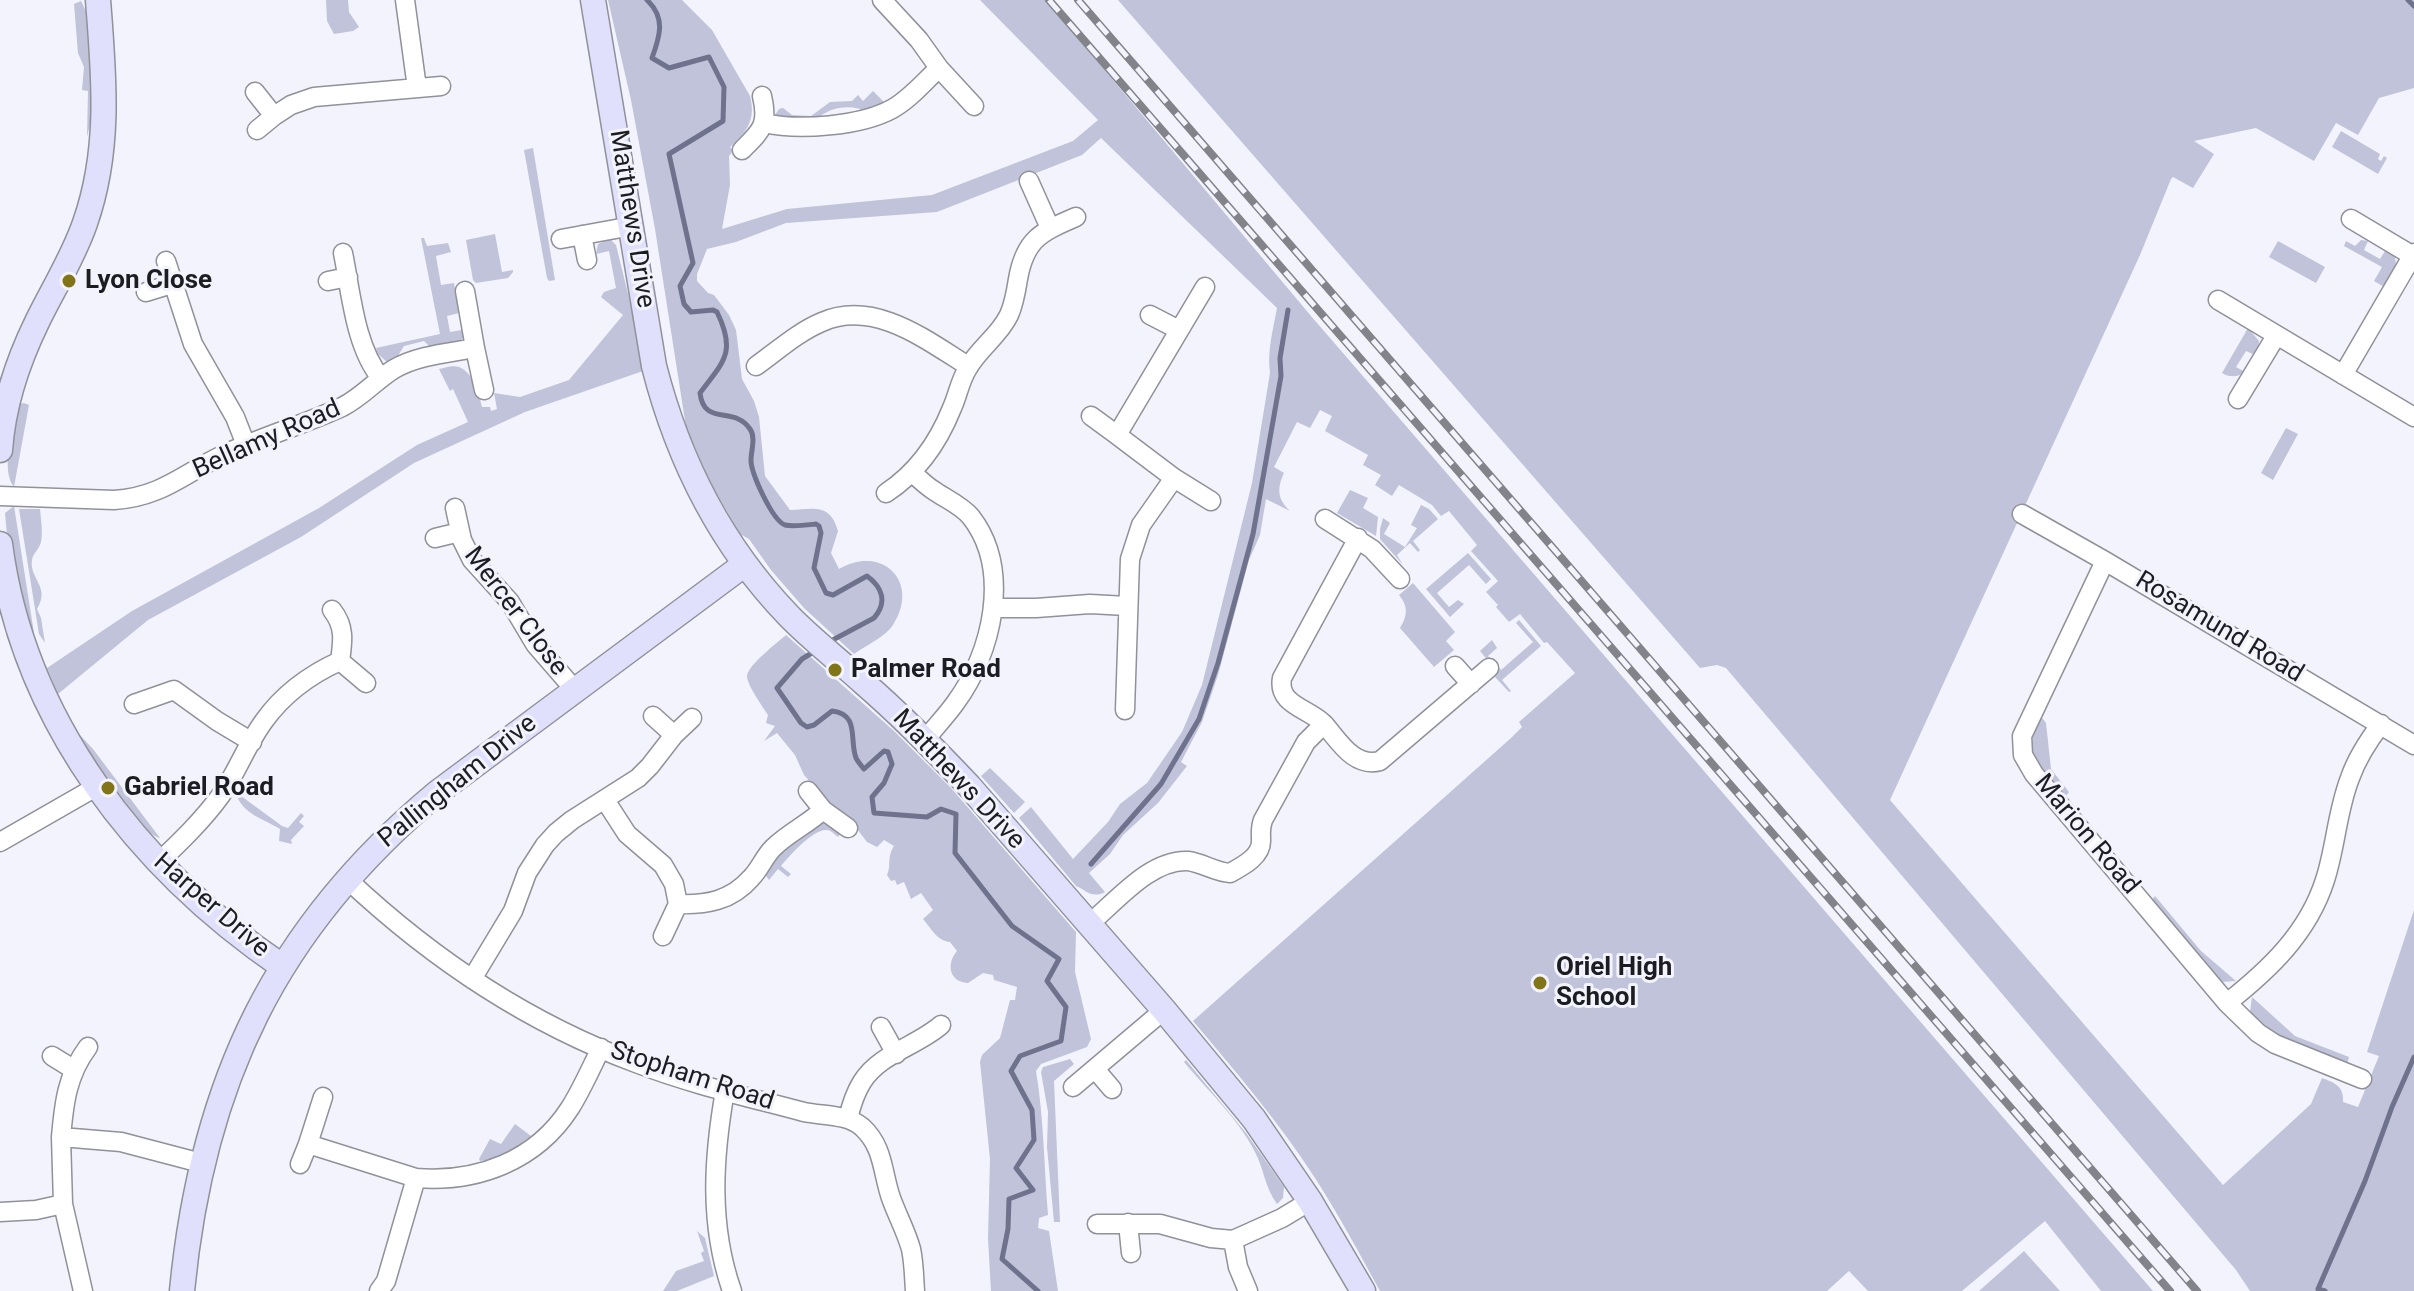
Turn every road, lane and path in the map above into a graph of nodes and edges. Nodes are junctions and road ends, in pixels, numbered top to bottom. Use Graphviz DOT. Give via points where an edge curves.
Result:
graph roads {
  1 [pos="98,0"];
  2 [pos="405,0"];
  3 [pos="593,0"];
  4 [pos="882,0"];
  5 [pos="939,68"];
  6 [pos="441,86"];
  7 [pos="417,88"];
  8 [pos="255,92"];
  9 [pos="762,96"];
  10 [pos="974,106"];
  11 [pos="274,116"];
  12 [pos="764,123"];
  13 [pos="257,130"];
  14 [pos="742,150"];
  15 [pos="1029,181"];
  16 [pos="1076,217"];
  17 [pos="2351,219"];
  18 [pos="632,226"];
  19 [pos="1050,228"];
  20 [pos="582,235"];
  21 [pos="561,239"];
  22 [pos="343,253"];
  23 [pos="2413,254"];
  24 [pos="587,260"];
  25 [pos="166,261"];
  26 [pos="348,277"];
  27 [pos="328,281"];
  28 [pos="172,284"];
  29 [pos="1205,287"];
  30 [pos="465,291"];
  31 [pos="146,292"];
  32 [pos="2218,300"];
  33 [pos="1150,315"];
  34 [pos="1179,330"];
  35 [pos="2276,336"];
  36 [pos="755,341"];
  37 [pos="475,348"];
  38 [pos="968,366"];
  39 [pos="8,375"];
  40 [pos="2343,375"];
  41 [pos="381,378"];
  42 [pos="484,390"];
  43 [pos="2238,399"];
  44 [pos="1091,416"];
  45 [pos="2414,417"];
  46 [pos="1117,435"];
  47 [pos="246,445"];
  48 [pos="0,450"];
  49 [pos="913,473"];
  50 [pos="1174,478"];
  51 [pos="886,493"];
  52 [pos="0,496"];
  53 [pos="1211,501"];
  54 [pos="455,508"];
  55 [pos="2022,514"];
  56 [pos="1325,519"];
  57 [pos="460,532"];
  58 [pos="435,538"];
  59 [pos="1358,538"];
  60 [pos="0,544"];
  61 [pos="2105,561"];
  62 [pos="745,564"];
  63 [pos="1400,579"];
  64 [pos="1127,606"];
  65 [pos="993,608"];
  66 [pos="332,610"];
  67 [pos="8,618"];
  68 [pos="340,661"];
  69 [pos="1455,666"];
  70 [pos="1489,668"];
  71 [pos="175,671"];
  72 [pos="366,683"];
  73 [pos="1471,684"];
  74 [pos="574,689"];
  75 [pos="174,690"];
  76 [pos="134,704"];
  77 [pos="1125,710"];
  78 [pos="653,716"];
  79 [pos="692,718"];
  80 [pos="1324,724"];
  81 [pos="2381,724"];
  82 [pos="674,735"];
  83 [pos="925,740"];
  84 [pos="252,742"];
  85 [pos="2414,745"];
  86 [pos="96,787"];
  87 [pos="808,791"];
  88 [pos="605,800"];
  89 [pos="823,810"];
  90 [pos="848,828"];
  91 [pos="0,842"];
  92 [pos="158,863"];
  93 [pos="347,879"];
  94 [pos="678,904"];
  95 [pos="1089,924"];
  96 [pos="663,936"];
  97 [pos="283,967"];
  98 [pos="472,979"];
  99 [pos="2227,1003"];
  100 [pos="1164,1010"];
  101 [pos="941,1025"];
  102 [pos="881,1027"];
  103 [pos="88,1047"];
  104 [pos="601,1048"];
  105 [pos="896,1054"];
  106 [pos="52,1056"];
  107 [pos="73,1069"];
  108 [pos="1095,1069"];
  109 [pos="2362,1079"];
  110 [pos="1073,1087"];
  111 [pos="1112,1089"];
  112 [pos="725,1091"];
  113 [pos="323,1097"];
  114 [pos="848,1119"];
  115 [pos="61,1137"];
  116 [pos="308,1144"];
  117 [pos="201,1163"];
  118 [pos="300,1164"];
  119 [pos="416,1178"];
  120 [pos="1310,1201"];
  121 [pos="63,1204"];
  122 [pos="0,1212"];
  123 [pos="1128,1223"];
  124 [pos="1097,1224"];
  125 [pos="1233,1240"];
  126 [pos="1131,1253"];
  127 [pos="83,1291"];
  128 [pos="182,1291"];
  129 [pos="379,1291"];
  130 [pos="732,1291"];
  131 [pos="915,1291"];
  132 [pos="1248,1291"];
  133 [pos="1363,1291"];
  1 -- 39 [label="street" via="105,96 95,190 74,252"];
  2 -- 7 [label="street"];
  3 -- 18 [label="street, Matthews Drive"];
  4 -- 5 [label="street"];
  5 -- 10 [label="street"];
  5 -- 12 [label="street" via="894,108 867,119 814,127"];
  6 -- 7 [label="street"];
  7 -- 11 [label="street" via="314,97"];
  8 -- 11 [label="street"];
  9 -- 12 [label="street"];
  11 -- 13 [label="street"];
  12 -- 14 [label="street"];
  15 -- 19 [label="street"];
  16 -- 19 [label="street"];
  17 -- 23 [label="street"];
  18 -- 20 [label="street"];
  18 -- 62 [label="street, Matthews Drive" via="654,366 671,421 698,488"];
  19 -- 38 [label="street" via="1024,255 1002,327"];
  20 -- 21 [label="street"];
  20 -- 24 [label="street"];
  22 -- 26 [label="street"];
  23 -- 40 [label="street"];
  25 -- 28 [label="street"];
  26 -- 27 [label="street"];
  26 -- 41 [label="street" via="364,349"];
  28 -- 31 [label="street"];
  28 -- 47 [label="street" via="193,344"];
  29 -- 34 [label="street"];
  30 -- 37 [label="street"];
  32 -- 35 [label="street"];
  33 -- 34 [label="street"];
  34 -- 46 [label="street"];
  35 -- 40 [label="street"];
  35 -- 43 [label="street"];
  36 -- 38 [label="street" via="762,361 824,321 858,315 912,331"];
  37 -- 41 [label="street, Bellamy Road" via="400,365"];
  37 -- 42 [label="street"];
  38 -- 49 [label="street" via="940,434"];
  39 -- 48 [label="street"];
  40 -- 45 [label="street"];
  41 -- 47 [label="street, Bellamy Road" via="342,407"];
  44 -- 46 [label="street"];
  46 -- 50 [label="street"];
  47 -- 52 [label="street, Bellamy Road" via="155,492 129,499"];
  49 -- 51 [label="street"];
  49 -- 65 [label="street" via="975,523 992,573"];
  50 -- 53 [label="street"];
  50 -- 64 [label="street" via="1134,542"];
  54 -- 57 [label="street, Mercer Close"];
  55 -- 61 [label="street, Rosamund Road"];
  56 -- 59 [label="street"];
  57 -- 58 [label="street, Mercer Close"];
  57 -- 74 [label="street, Mercer Close" via="472,560"];
  59 -- 63 [label="street"];
  59 -- 80 [label="street" via="1282,678 1289,702"];
  60 -- 67 [label="street, Harper Drive"];
  61 -- 81 [label="street, Rosamund Road"];
  61 -- 99 [label="street, Marion Road" via="2022,736 2023,755"];
  62 -- 74 [label="street, Pallingham Drive"];
  62 -- 83 [label="street, Matthews Drive" via="787,614"];
  64 -- 65 [label="street"];
  64 -- 77 [label="street"];
  65 -- 83 [label="street" via="974,671"];
  66 -- 68 [label="street" via="343,633"];
  67 -- 86 [label="street, Harper Drive"];
  68 -- 72 [label="street"];
  68 -- 84 [label="street" via="283,698"];
  69 -- 73 [label="street"];
  70 -- 73 [label="street"];
  71 -- 75 [label="street"];
  73 -- 80 [label="street" via="1374,762 1357,760"];
  74 -- 93 [label="street, Pallingham Drive" via="437,793"];
  75 -- 76 [label="street"];
  75 -- 84 [label="street"];
  78 -- 82 [label="street"];
  79 -- 82 [label="street"];
  80 -- 95 [label="street" via="1306,742 1263,820 1261,847 1253,858 1230,873 1193,862 1165,864"];
  81 -- 85 [label="street, Rosamund Road"];
  81 -- 99 [label="street" via="2350,778 2325,880 2308,919 2275,962"];
  82 -- 88 [label="street" via="644,773"];
  83 -- 95 [label="street, Matthews Drive"];
  84 -- 92 [label="street" via="219,798"];
  86 -- 91 [label="street"];
  86 -- 92 [label="street, Harper Drive"];
  87 -- 89 [label="street"];
  88 -- 94 [label="street" via="627,834 667,869"];
  88 -- 98 [label="street" via="545,845"];
  89 -- 90 [label="street"];
  89 -- 94 [label="street" via="779,842 753,877 732,894 707,904"];
  92 -- 97 [label="street, Harper Drive" via="202,905"];
  93 -- 97 [label="street, Pallingham Drive"];
  93 -- 98 [label="street, Stopham Road"];
  94 -- 96 [label="street"];
  95 -- 100 [label="street, Matthews Drive"];
  97 -- 117 [label="street, Pallingham Drive" via="240,1050"];
  98 -- 104 [label="street, Stopham Road"];
  99 -- 109 [label="street, Marion Road" via="2275,1044"];
  100 -- 108 [label="street"];
  100 -- 120 [label="street, Matthews Drive" via="1254,1119"];
  101 -- 105 [label="street"];
  102 -- 105 [label="street"];
  103 -- 107 [label="street"];
  104 -- 112 [label="street, Stopham Road"];
  104 -- 119 [label="street" via="569,1110 529,1151 486,1172 452,1179"];
  105 -- 114 [label="street" via="862,1083"];
  106 -- 107 [label="street"];
  107 -- 115 [label="street"];
  108 -- 110 [label="street"];
  108 -- 111 [label="street"];
  112 -- 114 [label="street, Stopham Road"];
  112 -- 130 [label="street" via="714,1177 717,1229"];
  113 -- 116 [label="street"];
  114 -- 131 [label="street" via="878,1147 911,1250"];
  115 -- 117 [label="street" via="121,1142"];
  115 -- 121 [label="street"];
  116 -- 118 [label="street"];
  116 -- 119 [label="street"];
  117 -- 128 [label="street, Pallingham Drive"];
  119 -- 129 [label="street"];
  120 -- 125 [label="street"];
  120 -- 133 [label="street, Matthews Drive"];
  121 -- 122 [label="street"];
  121 -- 127 [label="street"];
  123 -- 124 [label="street"];
  123 -- 125 [label="street" via="1160,1224"];
  123 -- 126 [label="street"];
  125 -- 132 [label="street"];
}
